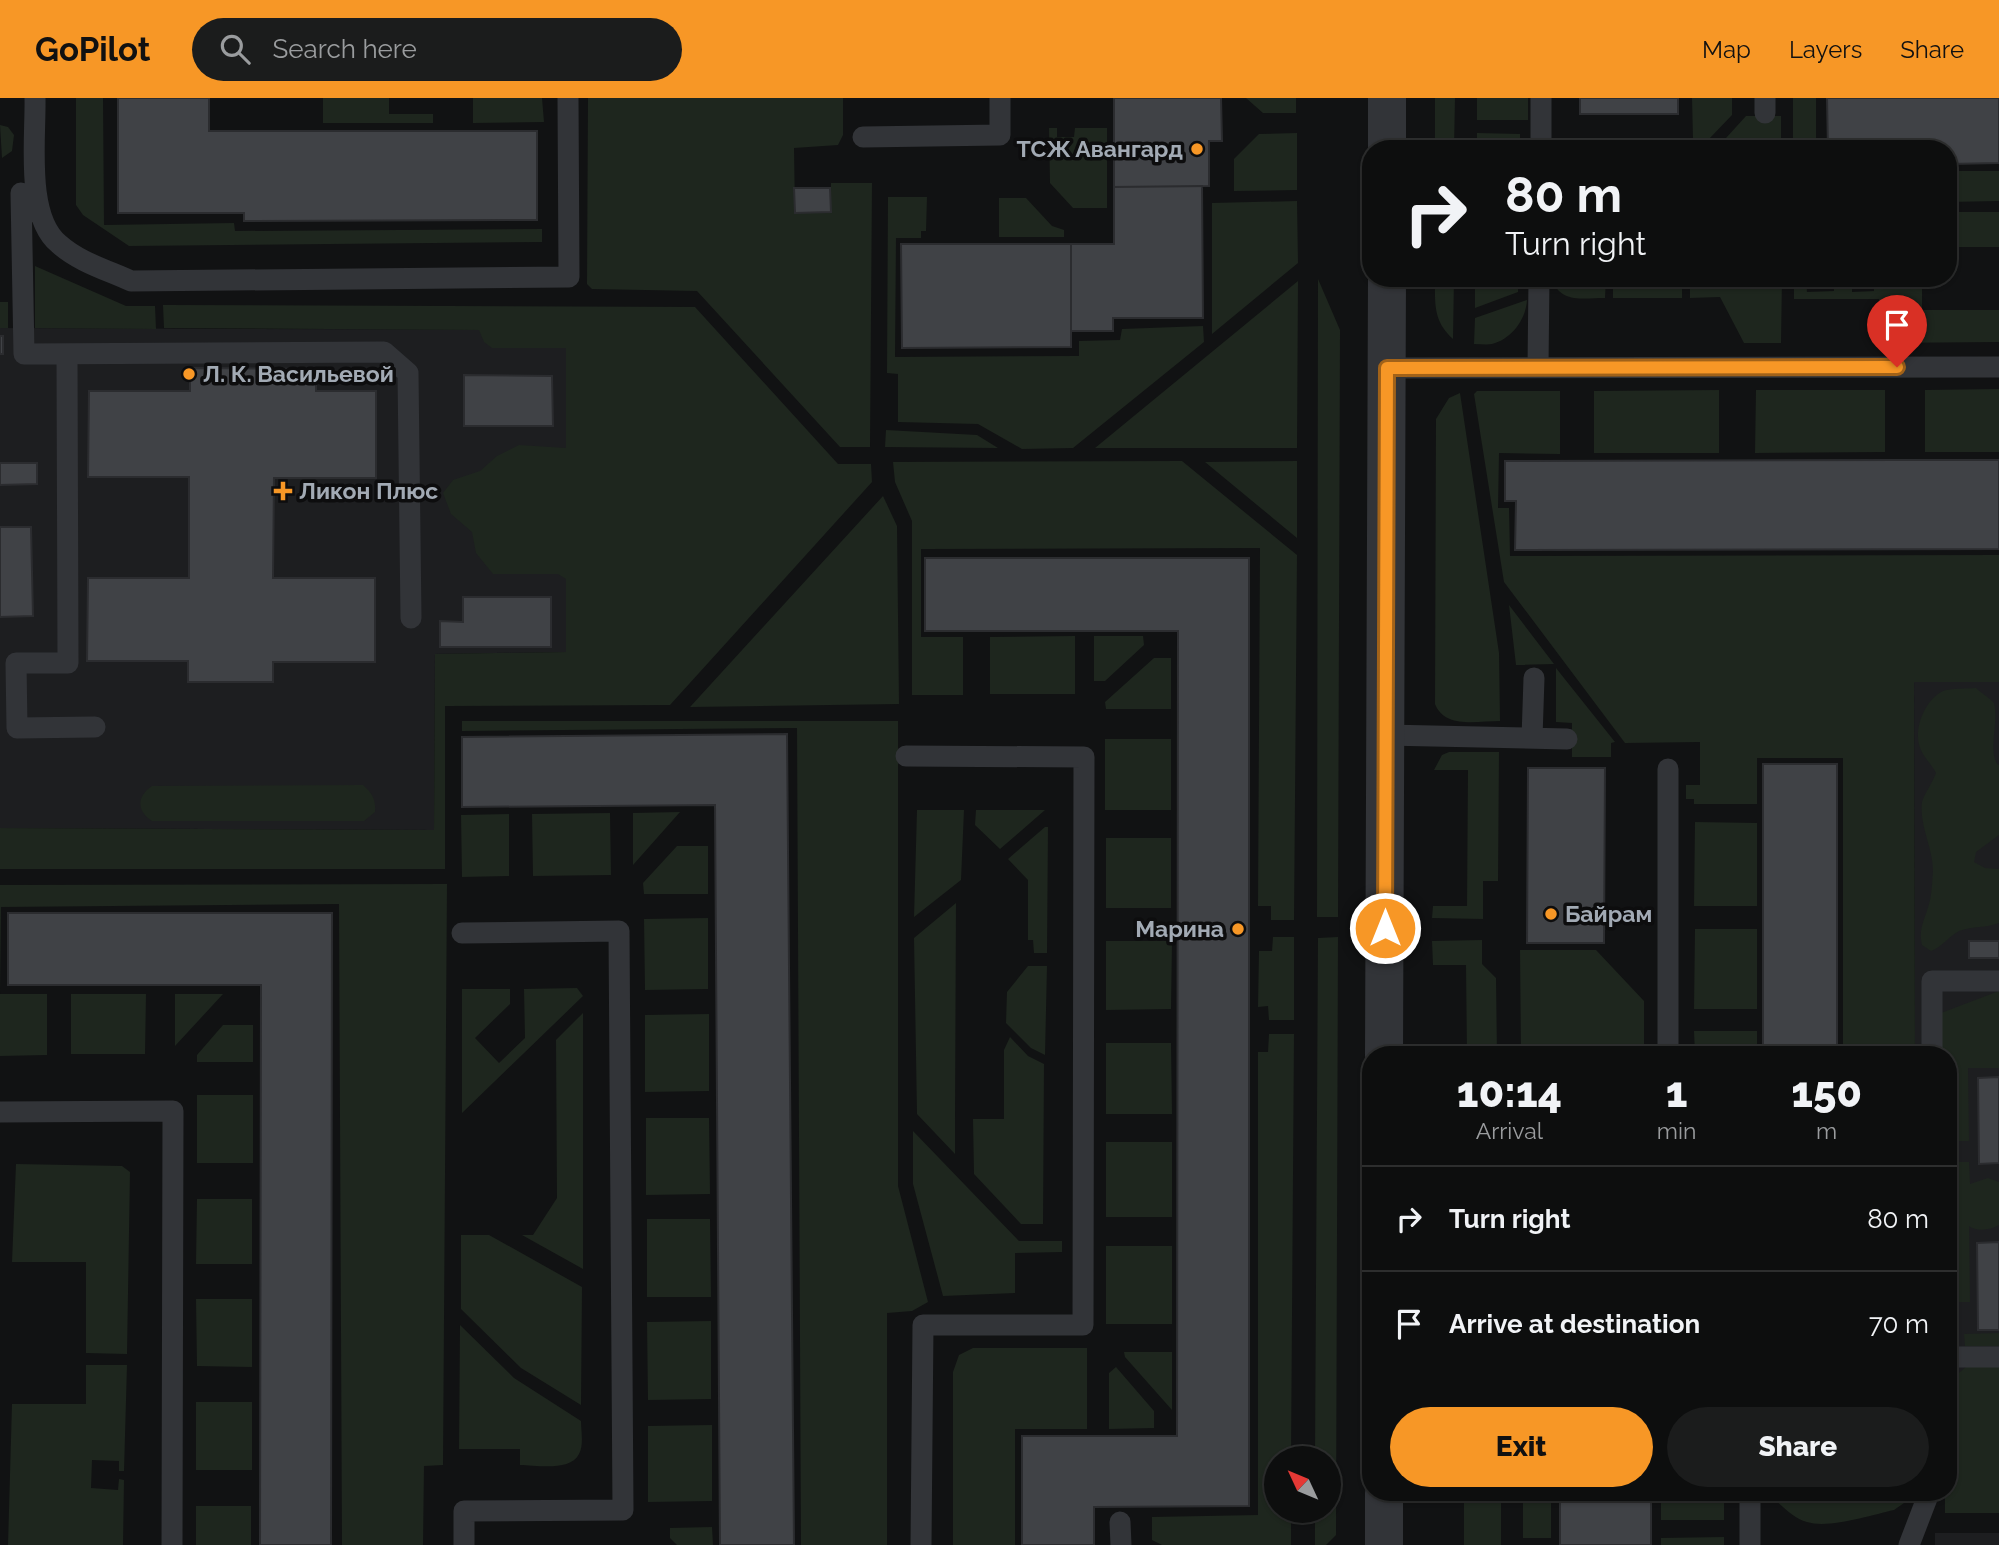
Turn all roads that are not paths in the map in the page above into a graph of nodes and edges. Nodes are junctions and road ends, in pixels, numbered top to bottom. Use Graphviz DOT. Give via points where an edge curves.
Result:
graph roads {
  1 [pos="36,98"];
  2 [pos="568,98"];
  3 [pos="1000,98"];
  4 [pos="1387,98"];
  5 [pos="1541,98"];
  6 [pos="863,137"];
  7 [pos="1387,140"];
  8 [pos="1541,140"];
  9 [pos="19,193"];
  10 [pos="1387,287"];
  11 [pos="1539,287"];
  12 [pos="67,354"];
  13 [pos="1538,367"];
  14 [pos="1999,367"];
  15 [pos="1387,368"];
  16 [pos="411,618"];
  17 [pos="1534,678"];
  18 [pos="95,727"];
  19 [pos="1386,735"];
  20 [pos="1532,738"];
  21 [pos="1567,739"];
  22 [pos="906,757"];
  23 [pos="1668,769"];
  24 [pos="462,933"];
  25 [pos="1999,981"];
  26 [pos="1384,1046"];
  27 [pos="1668,1046"];
  28 [pos="1932,1046"];
  29 [pos="0,1112"];
  30 [pos="1957,1357"];
  31 [pos="1999,1357"];
  32 [pos="1384,1501"];
  33 [pos="1750,1501"];
  34 [pos="1926,1501"];
  35 [pos="1120,1522"];
  36 [pos="172,1545"];
  37 [pos="464,1545"];
  38 [pos="921,1545"];
  39 [pos="1121,1545"];
  40 [pos="1384,1545"];
  41 [pos="1750,1545"];
  42 [pos="1909,1545"];
  1 -- 9 [label="lane"];
  2 -- 9 [label="lane" via="569,277 131,281 57,243"];
  3 -- 6 [label="lane" via="1000,135"];
  4 -- 7 [label="street"];
  5 -- 8 [label="lane"];
  9 -- 12 [label="lane" via="24,354"];
  10 -- 15 [label="street"];
  11 -- 13 [label="lane"];
  12 -- 16 [label="lane" via="384,352 408,373"];
  12 -- 18 [label="lane" via="68,663 16,663 16,728"];
  13 -- 14 [label="lane"];
  13 -- 15 [label="lane"];
  15 -- 19 [label="street"];
  17 -- 20 [label="lane"];
  19 -- 20 [label="lane"];
  19 -- 26 [label="street"];
  20 -- 21 [label="lane"];
  22 -- 38 [label="lane" via="1084,757 1083,1325 923,1325"];
  23 -- 27 [label="lane"];
  24 -- 37 [label="lane" via="619,931 623,1496 623,1510 464,1511"];
  25 -- 28 [label="lane" via="1932,981"];
  29 -- 36 [label="lane" via="173,1111"];
  30 -- 31 [label="lane"];
  32 -- 40 [label="street"];
  33 -- 41 [label="lane"];
  34 -- 42 [label="lane"];
  35 -- 39 [label="lane"];
}
